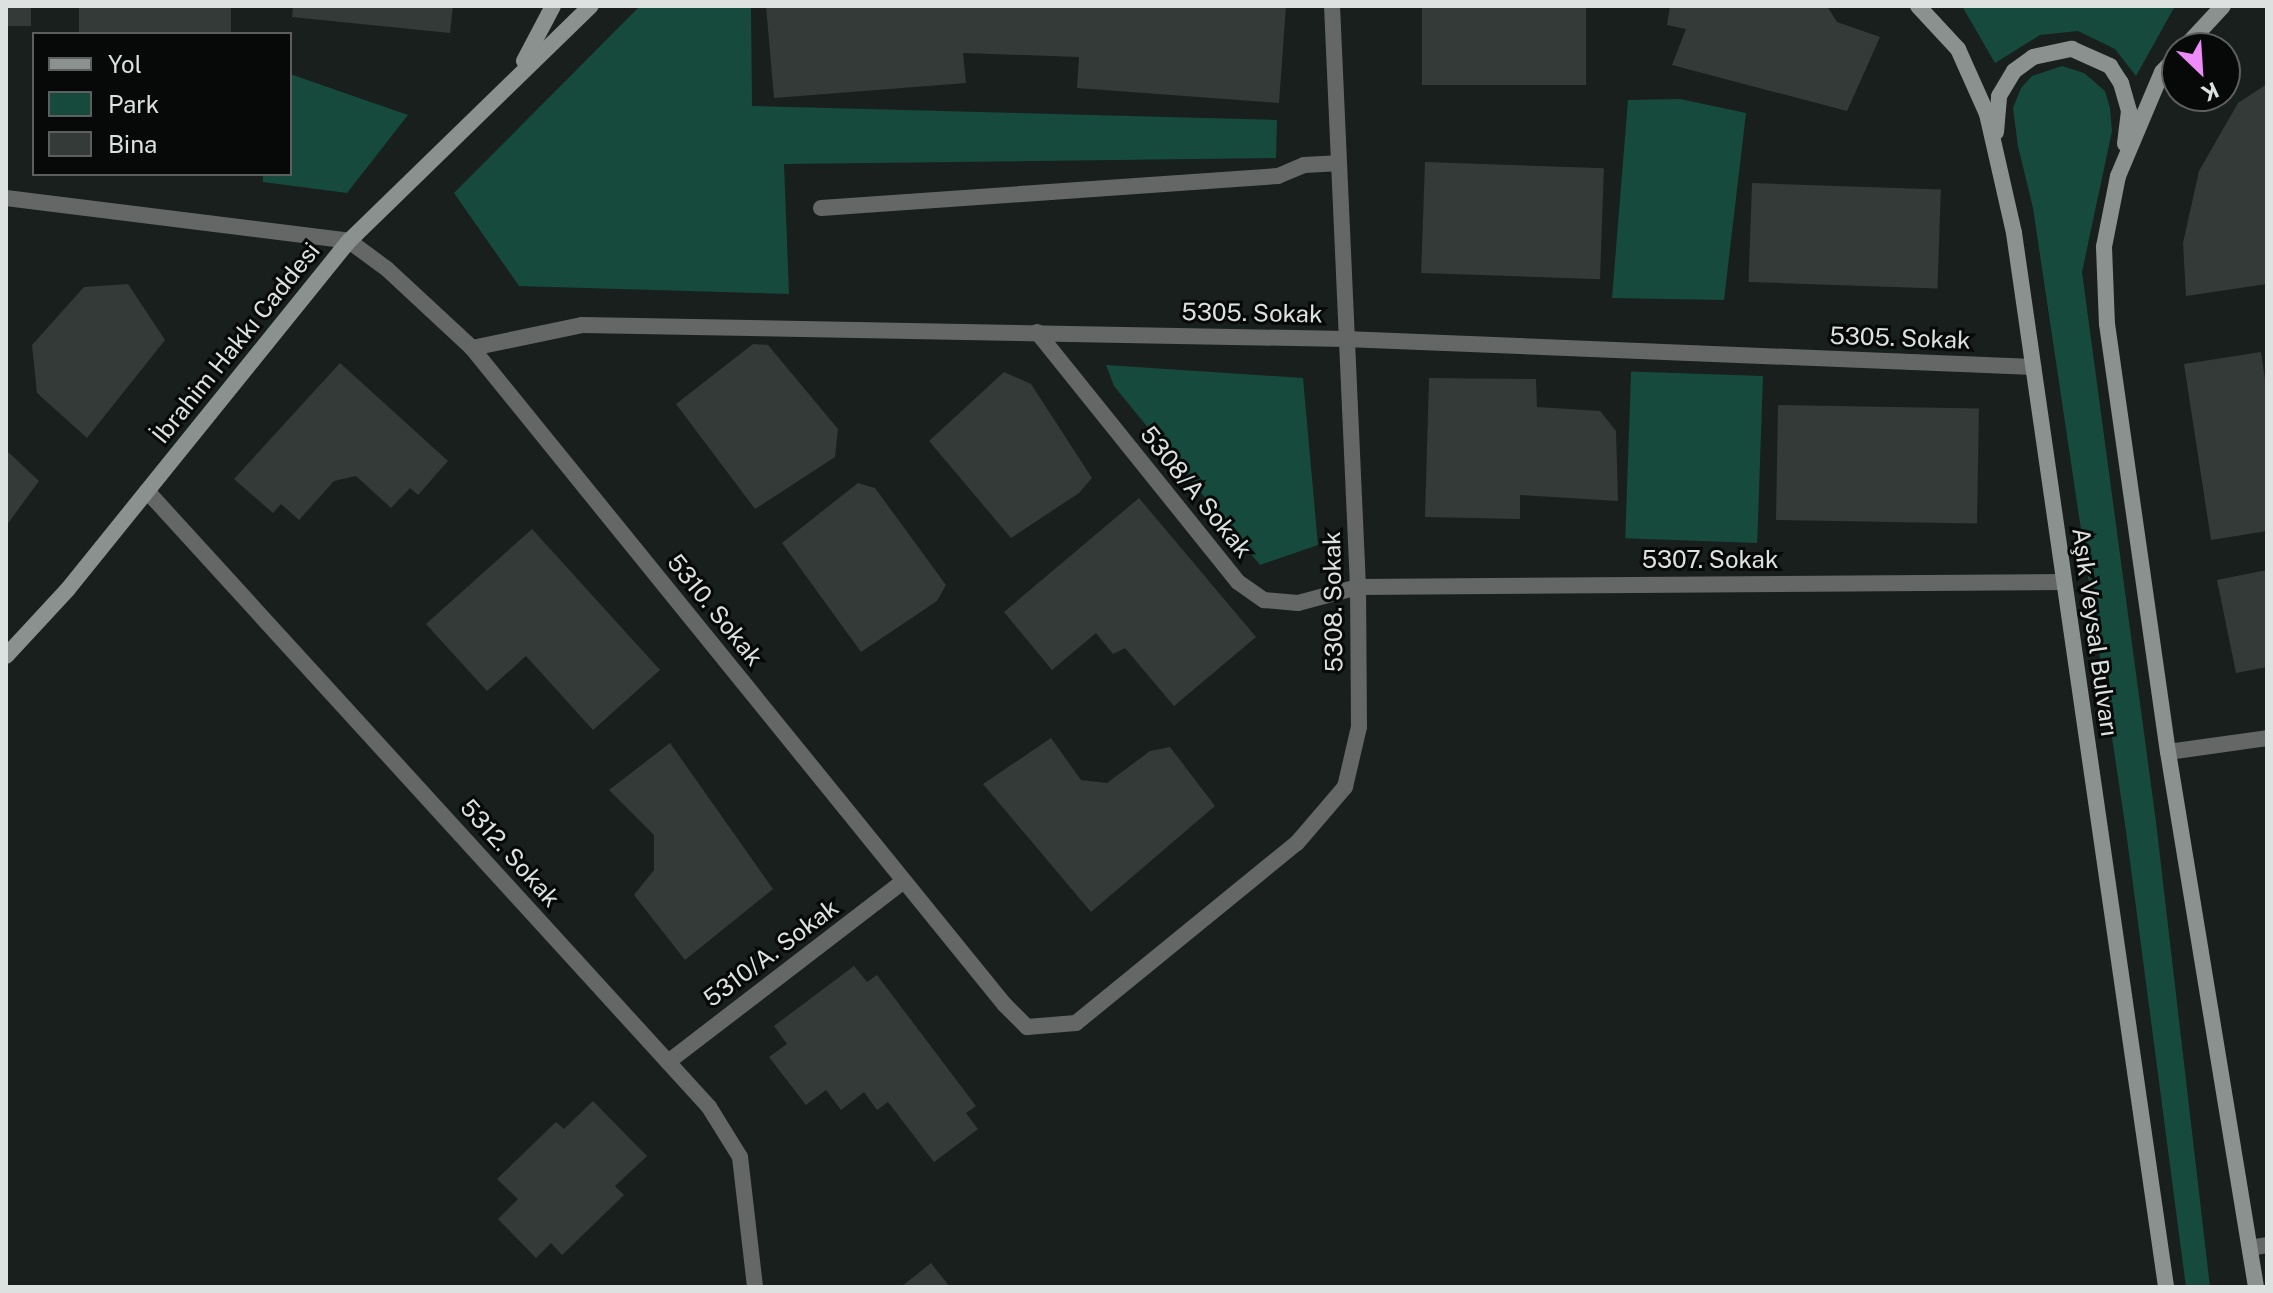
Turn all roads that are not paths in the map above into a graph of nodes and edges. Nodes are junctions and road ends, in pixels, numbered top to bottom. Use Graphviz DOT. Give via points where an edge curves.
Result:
graph roads {
  1 [pos="553,6"];
  2 [pos="591,6"];
  3 [pos="1332,6"];
  4 [pos="1918,6"];
  5 [pos="2221,7"];
  6 [pos="2198,32"];
  7 [pos="517,73"];
  8 [pos="2161,74"];
  9 [pos="1995,144"];
  10 [pos="2123,161"];
  11 [pos="1337,163"];
  12 [pos="6,198"];
  13 [pos="821,208"];
  14 [pos="349,241"];
  15 [pos="1037,332"];
  16 [pos="1345,339"];
  17 [pos="472,348"];
  18 [pos="2033,367"];
  19 [pos="147,491"];
  20 [pos="2063,582"];
  21 [pos="1358,587"];
  22 [pos="6,656"];
  23 [pos="2267,738"];
  24 [pos="2168,752"];
  25 [pos="904,881"];
  26 [pos="1027,1027"];
  27 [pos="668,1062"];
  28 [pos="2259,1246"];
  29 [pos="755,1287"];
  30 [pos="2166,1287"];
  31 [pos="2256,1287"];
  1 -- 7 [label="main road"];
  2 -- 7 [label="main road"];
  3 -- 11 [label="street, 5308. Sokak"];
  4 -- 9 [label="main road, Aşık Veysal Bulvarı" via="1958,49"];
  5 -- 6 [label="main road"];
  7 -- 14 [label="main road, İbrahim Hakkı Caddesi"];
  8 -- 10 [label="main road"];
  9 -- 10 [label="main road" via="1999,96 2014,71 2033,57 2072,49 2110,66 2121,83 2129,111"];
  9 -- 18 [label="main road, Aşık Veysal Bulvarı"];
  10 -- 24 [label="main road" via="2104,247 2107,324"];
  11 -- 13 [label="street" via="1304,165 1278,176"];
  11 -- 16 [label="street, 5308. Sokak"];
  12 -- 14 [label="street"];
  14 -- 17 [label="street, 5310. Sokak"];
  14 -- 19 [label="main road, İbrahim Hakkı Caddesi"];
  15 -- 16 [label="street, 5305. Sokak"];
  15 -- 17 [label="street, 5305. Sokak" via="582,325"];
  15 -- 21 [label="street, 5308/A Sokak" via="1238,582 1264,600 1298,603"];
  16 -- 18 [label="street, 5305. Sokak"];
  16 -- 21 [label="street, 5308. Sokak"];
  17 -- 25 [label="street, 5310. Sokak"];
  18 -- 20 [label="main road, Aşık Veysal Bulvarı"];
  19 -- 22 [label="main road, İbrahim Hakkı Caddesi"];
  19 -- 27 [label="street, 5312. Sokak"];
  20 -- 21 [label="street, 5307. Sokak"];
  20 -- 30 [label="main road, Aşık Veysal Bulvarı"];
  21 -- 26 [label="street, 5308. Sokak" via="1359,727 1345,787 1297,843 1092,1014 1076,1023"];
  23 -- 24 [label="street"];
  24 -- 28 [label="main road"];
  25 -- 26 [label="street, 5310. Sokak"];
  25 -- 27 [label="street, 5310/A. Sokak"];
  27 -- 29 [label="street, 5312. Sokak" via="709,1107 740,1157"];
  28 -- 31 [label="main road"];
}
